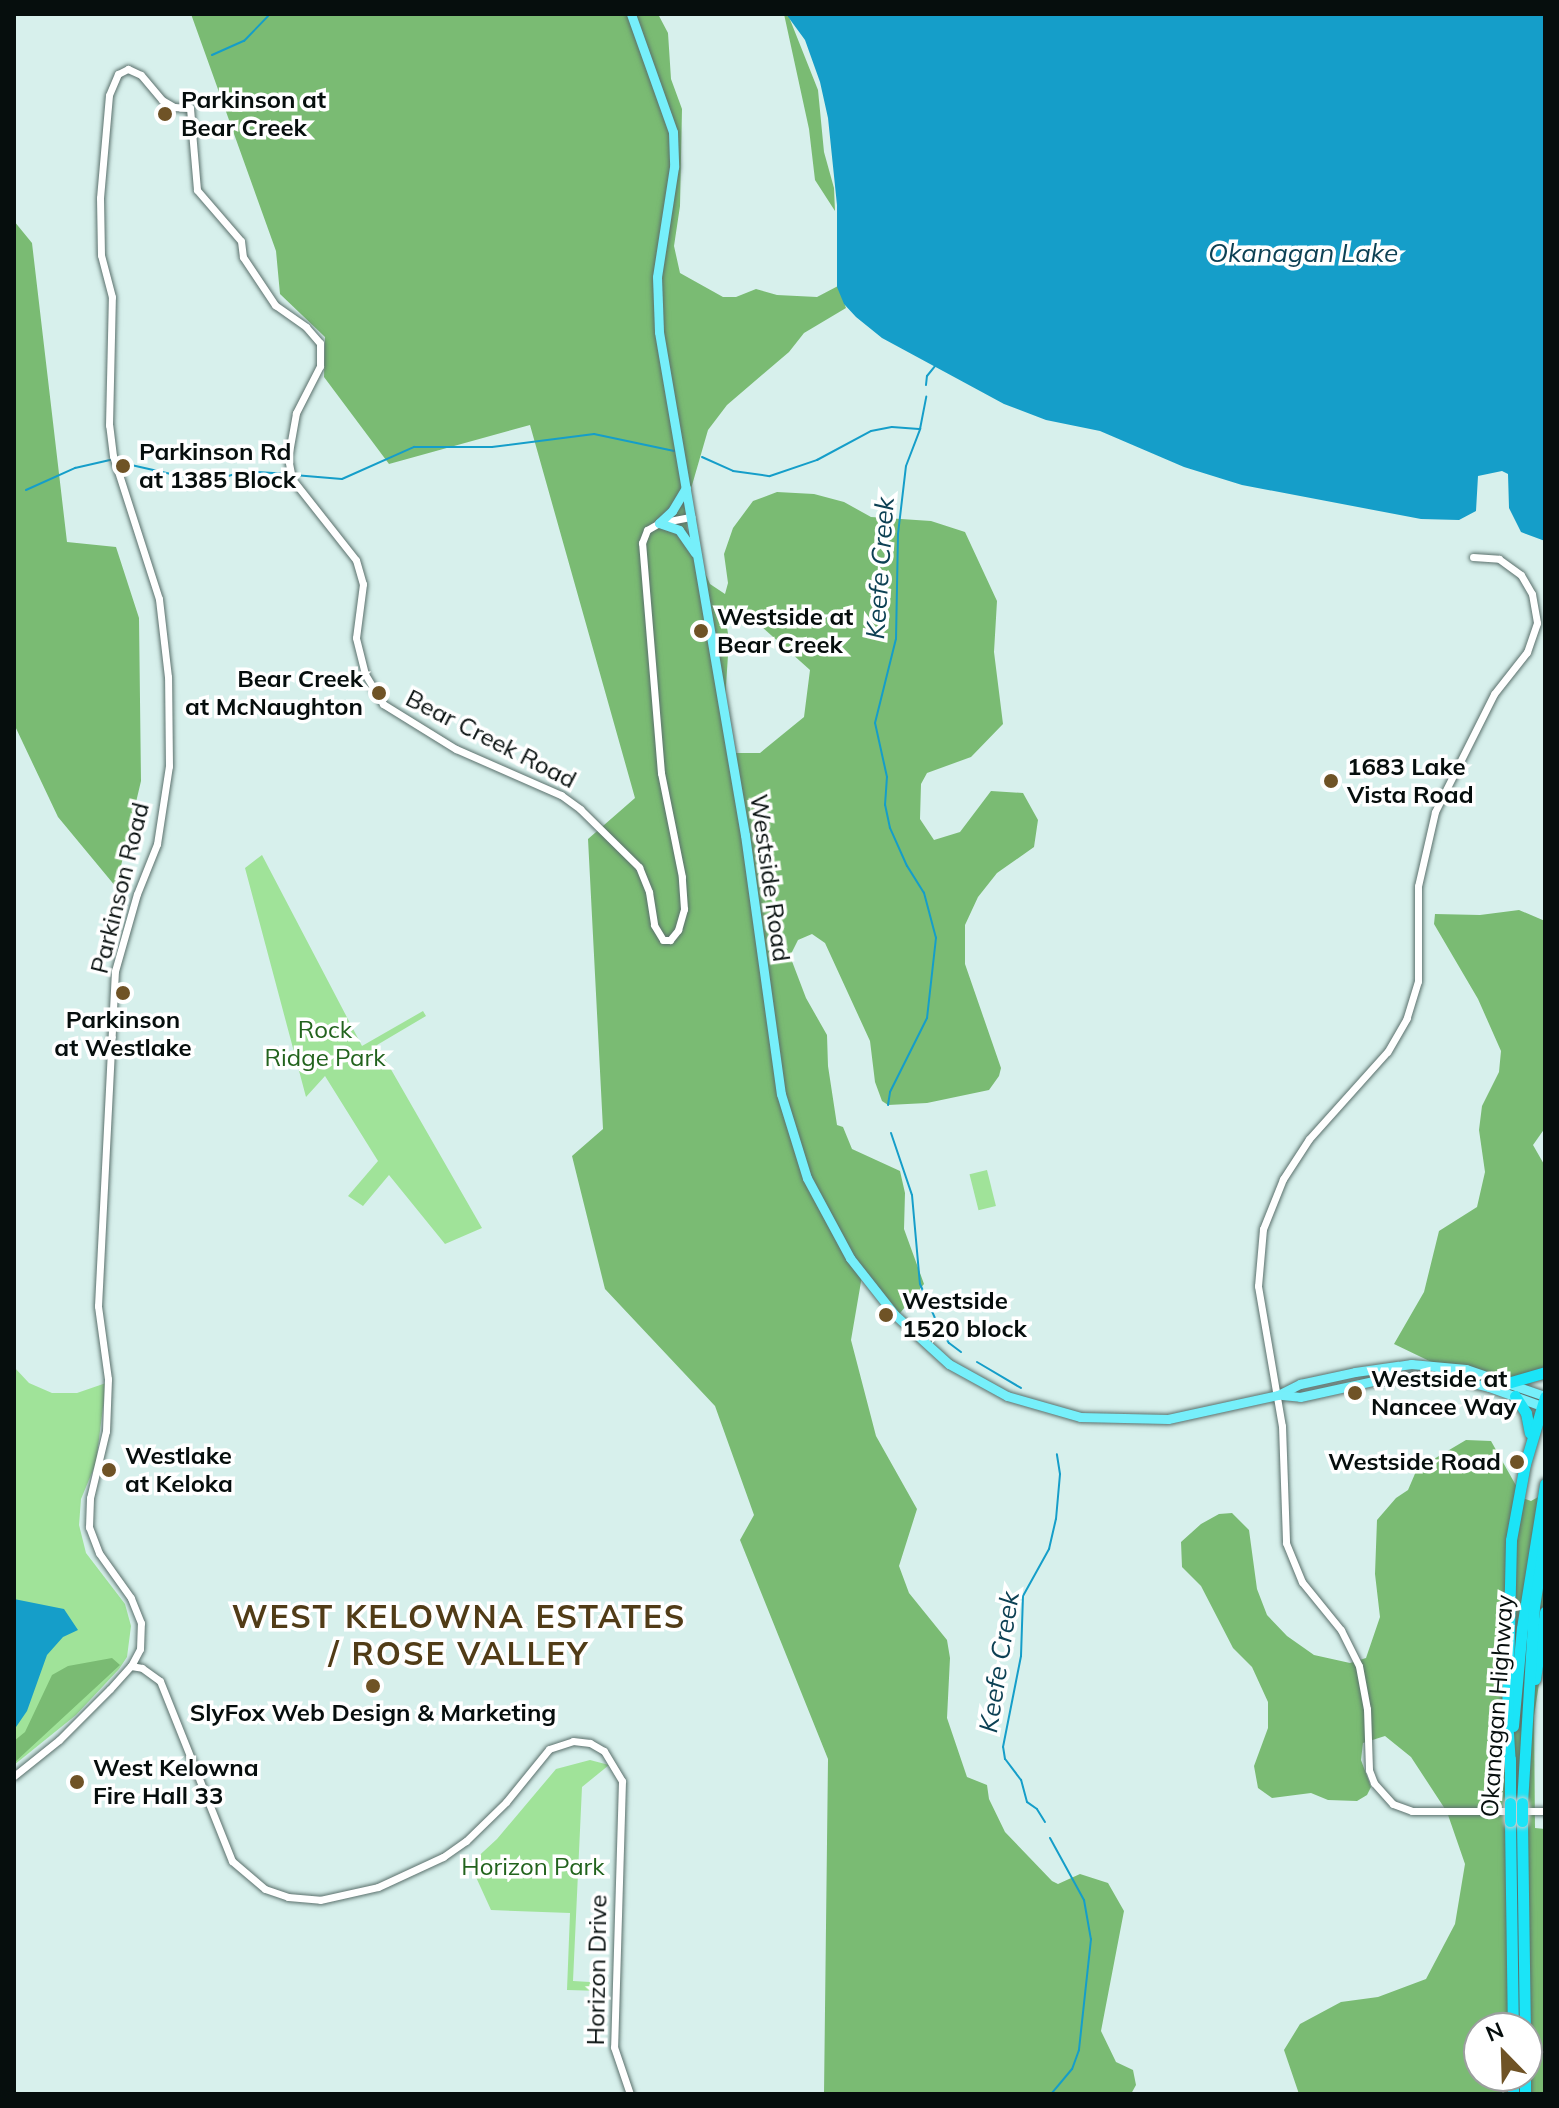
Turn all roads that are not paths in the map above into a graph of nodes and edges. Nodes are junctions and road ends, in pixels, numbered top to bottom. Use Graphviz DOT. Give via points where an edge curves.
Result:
graph roads {
  1 [pos="631,14"];
  2 [pos="190,108"];
  3 [pos="686,488"];
  4 [pos="691,517"];
  5 [pos="659,523"];
  6 [pos="1473,557"];
  7 [pos="699,559"];
  8 [pos="1545,1372"];
  9 [pos="1511,1382"];
  10 [pos="1278,1395"];
  11 [pos="1515,1396"];
  12 [pos="1544,1402"];
  13 [pos="1530,1446"];
  14 [pos="1545,1484"];
  15 [pos="1545,1536"];
  16 [pos="1545,1612"];
  17 [pos="131,1666"];
  18 [pos="1527,1710"];
  19 [pos="1510,1765"];
  20 [pos="14,1776"];
  21 [pos="1516,1803"];
  22 [pos="1545,1811"];
  23 [pos="1516,1821"];
  24 [pos="1513,2012"];
  25 [pos="1524,2012"];
  26 [pos="630,2094"];
  1 -- 3 [label="main road, Westside Road" via="673,132 674,167 657,304"];
  2 -- 5 [label="street, Bear Creek Road" via="197,190 241,241 243,257 275,305 320,343 320,366 296,413 288,458 292,479 356,560 363,584 356,638 365,674 383,704 456,749 561,795 608,833 639,867 654,925 663,940 670,940 684,909 682,877 661,773 642,543 647,530"];
  2 -- 17 [label="street, Parkinson Road" via="162,100 141,75 128,69 118,74 109,95 100,198 101,255 112,297 113,456 159,599 168,677 169,766 157,844 115,971 98,1306 108,1379 106,1431 90,1498 89,1527 99,1553 131,1598 141,1623 140,1649"];
  3 -- 4 [label="main road, Westside Road"];
  3 -- 5 [label="main road"];
  4 -- 5 [label="street"];
  4 -- 7 [label="main road, Westside Road"];
  5 -- 7 [label="main road" via="679,530"];
  6 -- 10 [label="street" via="1499,559 1521,575 1532,594 1537,623 1527,652 1494,694 1435,812 1418,886 1418,981 1407,1018 1387,1052 1301,1149 1271,1204 1260,1244 1258,1286"];
  7 -- 10 [label="main road, Westside Road" via="781,1094 807,1178 850,1258 894,1314 943,1359 976,1381 1031,1404 1080,1417 1146,1420"];
  8 -- 9 [label="highway"];
  9 -- 10 [label="main road, Westside Road" via="1457,1368 1411,1364 1300,1384"];
  9 -- 12 [label="main road, Westside Road"];
  10 -- 11 [label="main road, Westside Road" via="1300,1397 1421,1375 1452,1377"];
  10 -- 22 [label="street" via="1286,1543 1302,1582 1349,1643 1359,1666 1374,1783 1393,1804 1412,1811"];
  11 -- 12 [label="main road, Westside Road"];
  11 -- 13 [label="highway" via="1529,1420"];
  12 -- 13 [label="highway"];
  13 -- 19 [label="highway" via="1508,1577"];
  14 -- 19 [label="highway, Okanagan Highway" via="1522,1628"];
  15 -- 18 [label="highway, Okanagan Highway"];
  16 -- 18 [label="highway"];
  17 -- 20 [label="street" via="59,1740"];
  17 -- 26 [label="street, Horizon Drive" via="160,1681 232,1861 265,1889 288,1897 320,1900 378,1887 443,1857 506,1802 549,1749 573,1741 604,1751 622,1781 614,2047"];
  18 -- 21 [label="highway, Okanagan Highway"];
  19 -- 21 [label="highway, Okanagan Highway"];
  21 -- 23 [label="highway, Okanagan Highway, bridge"];
  23 -- 24 [label="highway, Okanagan Highway"];
  23 -- 25 [label="highway, Okanagan Highway"];
}
